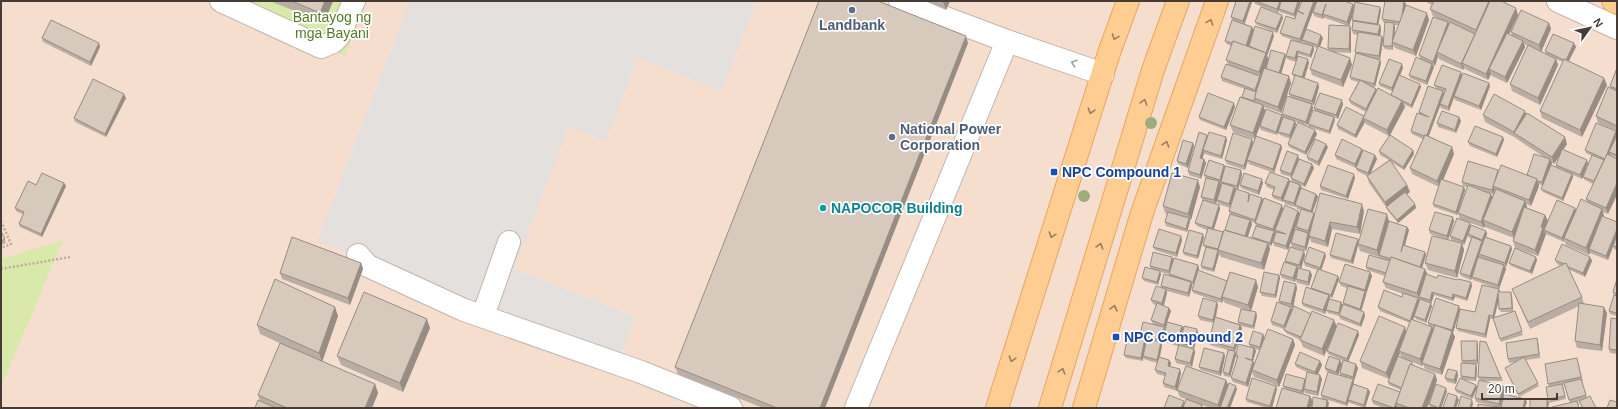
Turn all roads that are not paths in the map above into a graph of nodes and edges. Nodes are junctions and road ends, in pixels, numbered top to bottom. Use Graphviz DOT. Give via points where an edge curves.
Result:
graph roads {
  1 [pos="221,1"];
  2 [pos="354,1"];
  3 [pos="900,1"];
  4 [pos="1128,1"];
  5 [pos="1178,1"];
  6 [pos="1217,1"];
  7 [pos="1558,1"];
  8 [pos="1612,1"];
  9 [pos="1617,3"];
  10 [pos="1617,28"];
  11 [pos="1008,41"];
  12 [pos="1103,74"];
  13 [pos="509,242"];
  14 [pos="358,255"];
  15 [pos="483,316"];
  16 [pos="732,408"];
  17 [pos="856,408"];
  18 [pos="997,408"];
  19 [pos="1050,408"];
  20 [pos="1084,408"];
  1 -- 2 [label="street" via="322,47 339,36"];
  3 -- 11 [label="street"];
  4 -- 12 [label="main road, one-way"];
  19 -- 5 [label="main road, one-way" via="1153,70"];
  20 -- 6 [label="main road, one-way" via="1142,213"];
  7 -- 10 [label="street"];
  8 -- 9 [label="main road"];
  12 -- 11 [label="street, one-way"];
  11 -- 17 [label="street"];
  12 -- 18 [label="main road, one-way"];
  13 -- 15 [label="street"];
  14 -- 15 [label="street" via="368,266 464,310"];
  15 -- 16 [label="street" via="641,372"];
}
